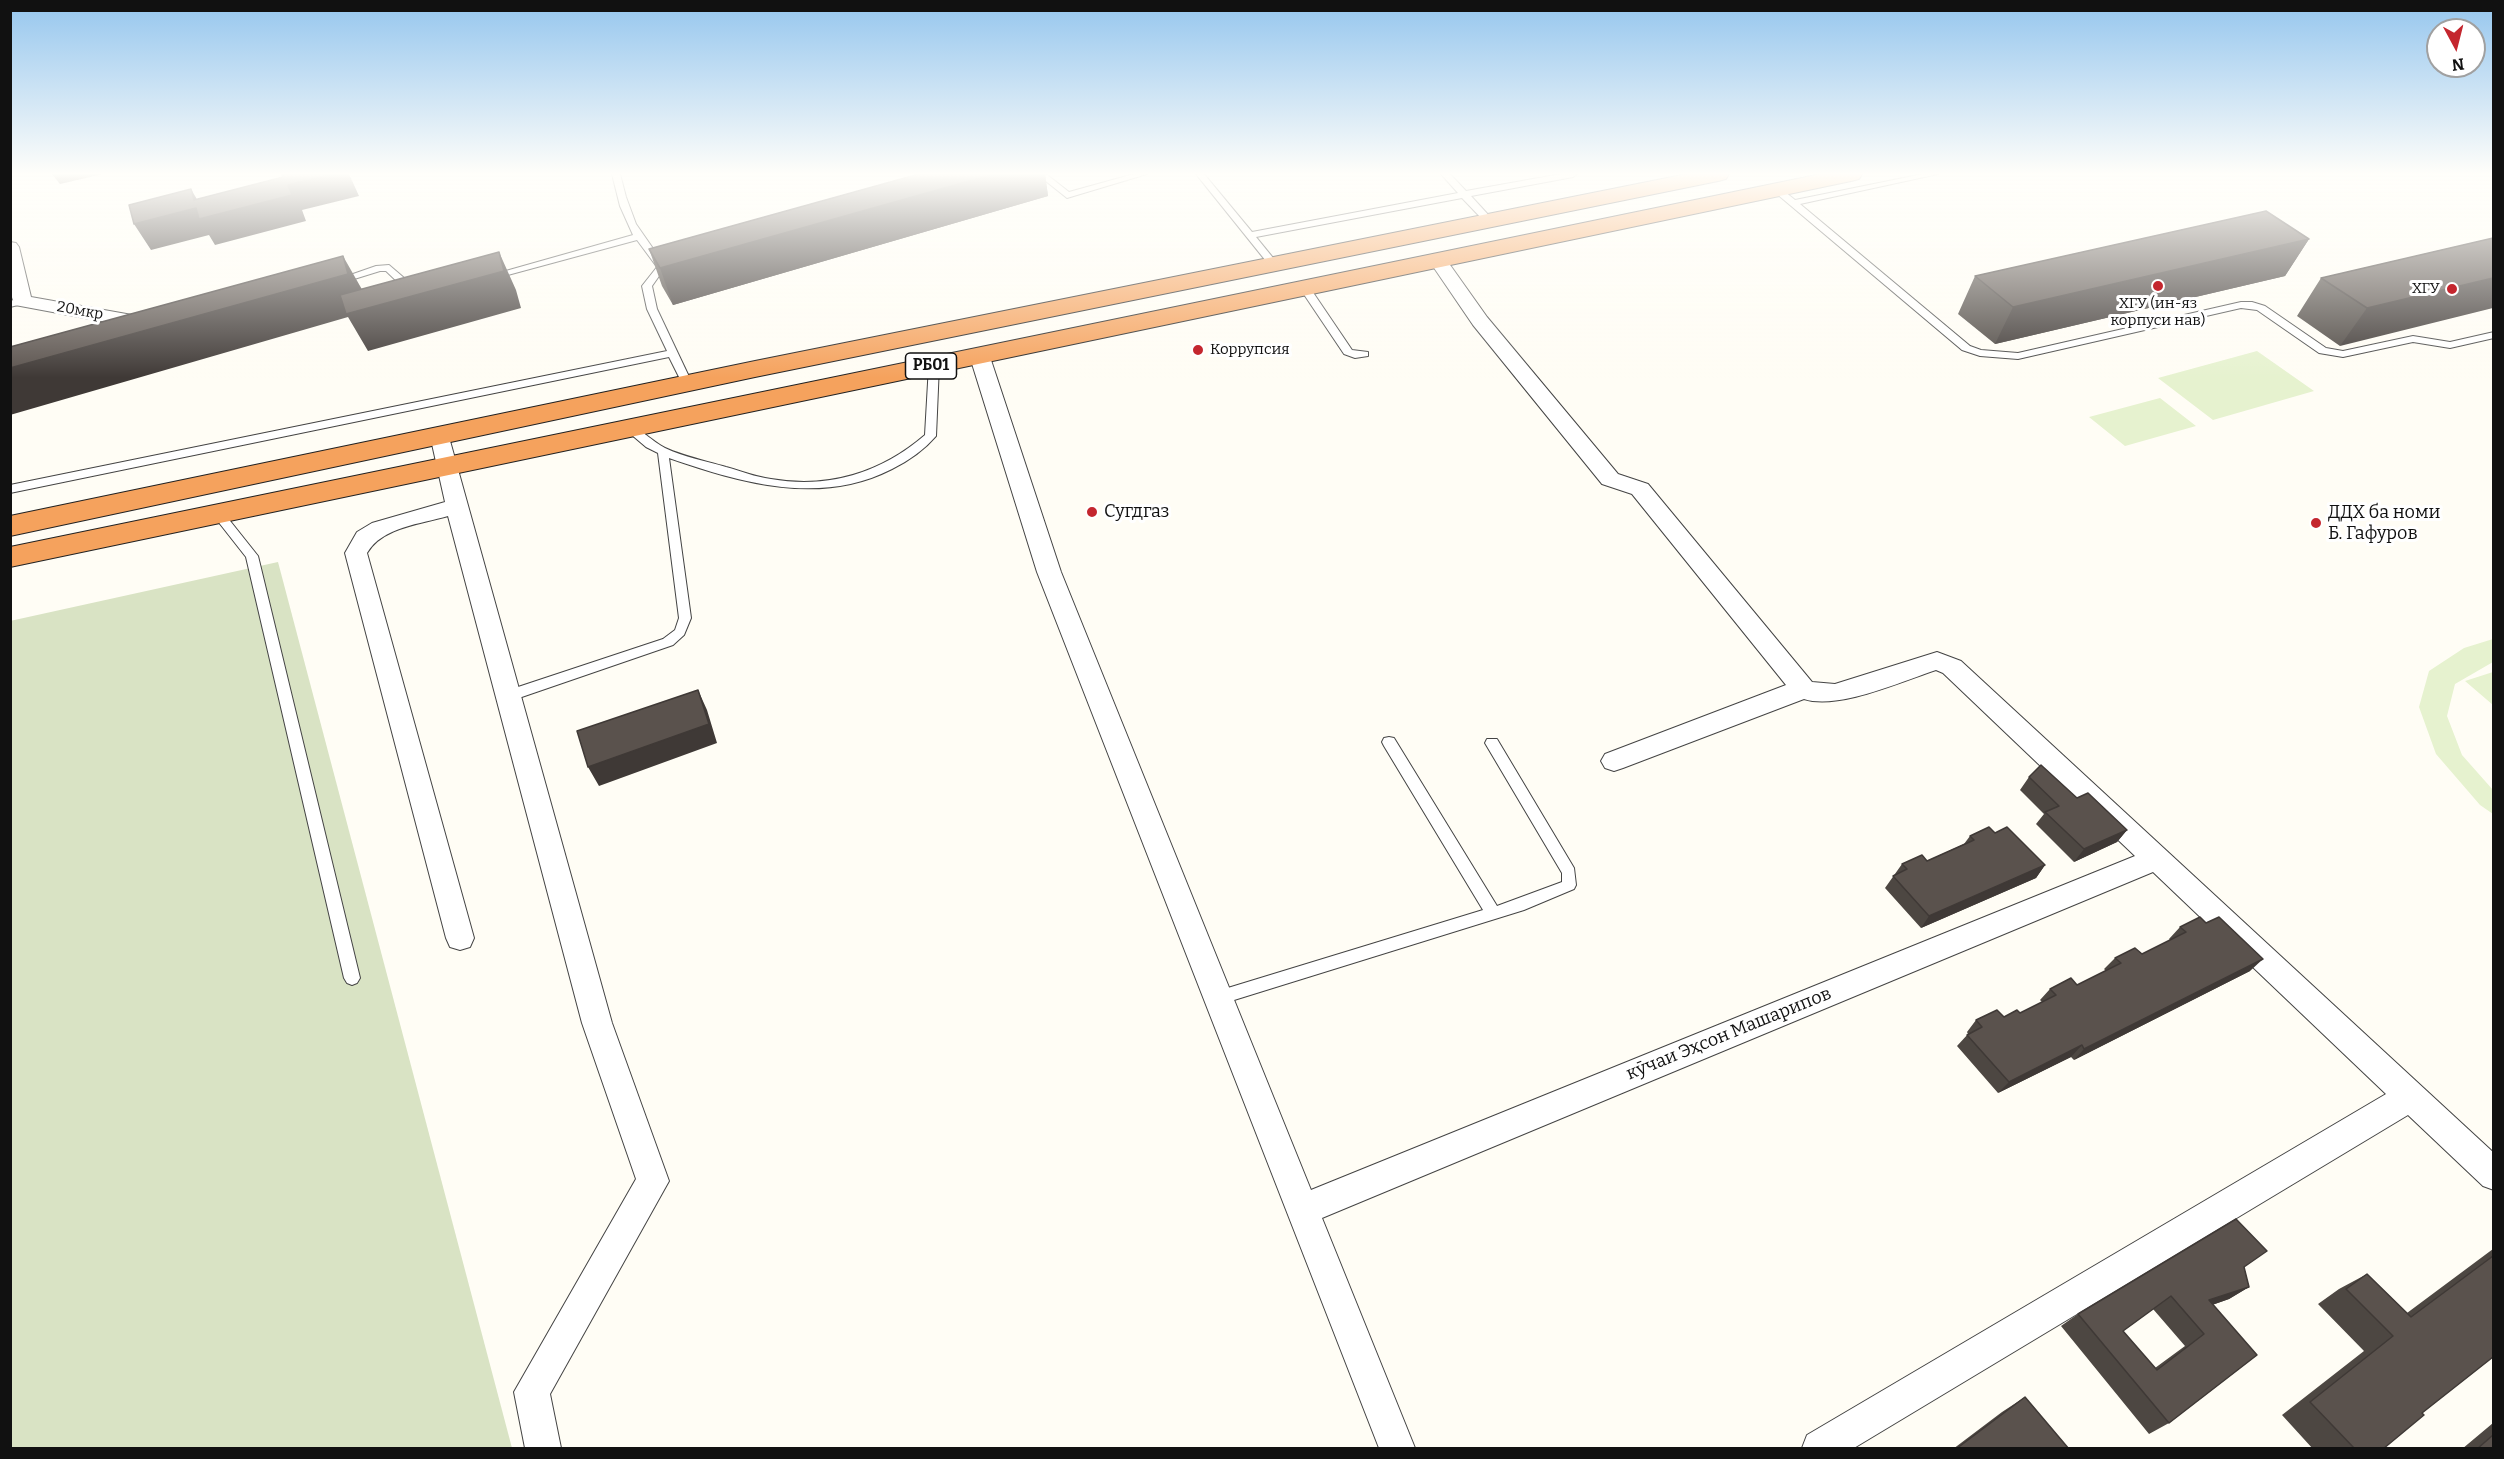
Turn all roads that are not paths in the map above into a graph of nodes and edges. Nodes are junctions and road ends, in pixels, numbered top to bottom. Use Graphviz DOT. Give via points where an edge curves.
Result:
graph roads {
  1 [pos="619,242"];
  2 [pos="643,242"];
  3 [pos="1255,242"];
  4 [pos="1380,242"];
  5 [pos="1518,242"];
  6 [pos="1839,242"];
  7 [pos="10,247"];
  8 [pos="1437,259"];
  9 [pos="1273,264"];
  10 [pos="671,266"];
  11 [pos="659,269"];
  12 [pos="477,281"];
  13 [pos="328,284"];
  14 [pos="1304,287"];
  15 [pos="423,293"];
  16 [pos="16,303"];
  17 [pos="969,325"];
  18 [pos="162,326"];
  19 [pos="919,335"];
  20 [pos="2493,335"];
  21 [pos="673,353"];
  22 [pos="979,354"];
  23 [pos="1364,354"];
  24 [pos="934,365"];
  25 [pos="687,383"];
  26 [pos="630,428"];
  27 [pos="440,435"];
  28 [pos="663,454"];
  29 [pos="446,466"];
  30 [pos="10,489"];
  31 [pos="457,506"];
  32 [pos="219,515"];
  33 [pos="10,526"];
  34 [pos="10,557"];
  35 [pos="1803,689"];
  36 [pos="508,696"];
  37 [pos="1389,742"];
  38 [pos="1492,743"];
  39 [pos="1614,762"];
  40 [pos="2156,859"];
  41 [pos="1493,913"];
  42 [pos="460,938"];
  43 [pos="352,978"];
  44 [pos="1218,998"];
  45 [pos="2410,1097"];
  46 [pos="2493,1175"];
  47 [pos="1302,1210"];
  48 [pos="543,1449"];
  49 [pos="1397,1449"];
  50 [pos="1820,1449"];
  1 -- 12 [label="lane"];
  2 -- 11 [label="lane" via="656,256"];
  3 -- 9 [label="lane"];
  4 -- 9 [label="highway, РБ01"];
  5 -- 8 [label="highway, РБ01"];
  6 -- 20 [label="lane" via="1966,348 1980,353 2018,356 2241,305 2261,308 2331,354 2413,339 2450,345"];
  7 -- 16 [label="street, 20мкр"];
  8 -- 14 [label="highway, РБ01"];
  8 -- 35 [label="street" via="1479,321 1610,478 1640,489"];
  9 -- 17 [label="highway, РБ01"];
  10 -- 11 [label="lane"];
  11 -- 21 [label="lane" via="647,286 652,309"];
  13 -- 15 [label="lane" via="389,268 411,291"];
  14 -- 22 [label="highway, РБ01"];
  14 -- 23 [label="lane" via="1348,352"];
  16 -- 18 [label="street, 20мкр"];
  17 -- 19 [label="highway, РБ01"];
  17 -- 22 [label="highway" via="959,333 958,346"];
  19 -- 24 [label="highway" via="943,340 948,346 948,354"];
  19 -- 25 [label="highway, РБ01"];
  21 -- 25 [label="lane"];
  21 -- 30 [label="lane"];
  22 -- 24 [label="highway, РБ01"];
  22 -- 44 [label="street" via="1049,572"];
  24 -- 26 [label="highway, РБ01"];
  24 -- 28 [label="lane" via="930,436 916,451 892,465 854,480 819,486 777,484"];
  25 -- 27 [label="highway, РБ01"];
  26 -- 28 [label="lane" via="644,443"];
  26 -- 29 [label="highway, РБ01"];
  27 -- 29 [label="street"];
  27 -- 33 [label="highway, РБ01"];
  28 -- 36 [label="lane" via="686,618 680,632 668,642"];
  29 -- 31 [label="street"];
  29 -- 32 [label="highway, РБ01"];
  31 -- 36 [label="street"];
  31 -- 42 [label="street" via="380,528 365,537 356,553"];
  32 -- 34 [label="highway, РБ01"];
  32 -- 43 [label="lane" via="252,556"];
  35 -- 39 [label="street"];
  35 -- 40 [label="street" via="1835,693 1937,661 1952,667"];
  36 -- 48 [label="street" via="597,1023 653,1181 532,1392"];
  37 -- 41 [label="lane"];
  38 -- 41 [label="lane" via="1570,879 1569,885"];
  40 -- 45 [label="street"];
  40 -- 47 [label="street, кӯчаи Эҳсон Машарипов"];
  41 -- 44 [label="lane"];
  44 -- 47 [label="street"];
  45 -- 46 [label="street"];
  45 -- 50 [label="street"];
  47 -- 49 [label="street"];
}
